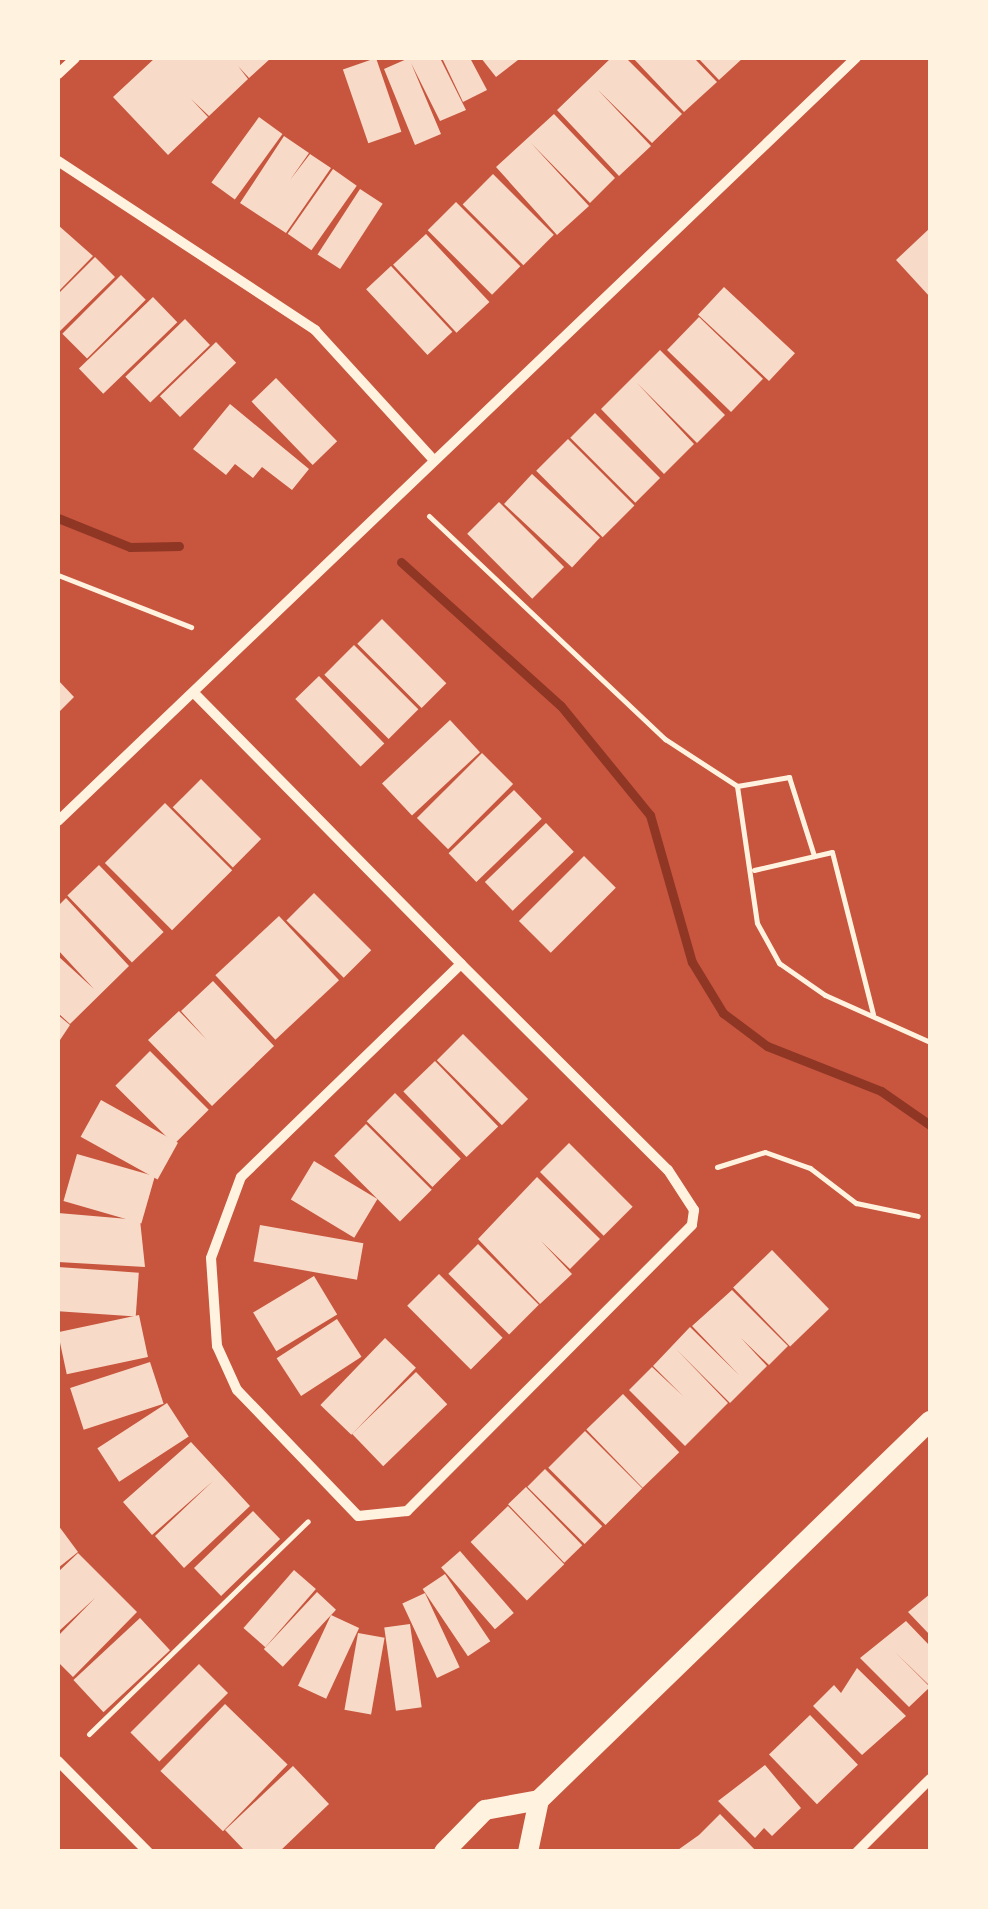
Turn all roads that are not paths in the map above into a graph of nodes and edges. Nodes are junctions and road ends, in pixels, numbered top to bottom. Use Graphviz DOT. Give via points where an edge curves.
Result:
graph roads {
  1 [pos="74,58"];
  2 [pos="856,58"];
  3 [pos="58,74"];
  4 [pos="58,161"];
  5 [pos="432,458"];
  6 [pos="196,695"];
  7 [pos="58,821"];
  8 [pos="461,964"];
  9 [pos="930,1420"];
  10 [pos="58,1761"];
  11 [pos="930,1779"];
  12 [pos="539,1800"];
  13 [pos="148,1852"];
  14 [pos="444,1852"];
  15 [pos="528,1852"];
  16 [pos="857,1852"];
  1 -- 3 [label="street"];
  2 -- 5 [label="street"];
  4 -- 5 [label="street" via="314,330"];
  5 -- 6 [label="street"];
  6 -- 7 [label="street"];
  6 -- 8 [label="street"];
  8 -- 8 [label="street" via="668,1170 688,1197 692,1225 408,1511 358,1516 237,1390 217,1346 210,1258 241,1178"];
  9 -- 12 [label="main road"];
  10 -- 13 [label="street"];
  11 -- 16 [label="street"];
  12 -- 14 [label="main road" via="486,1810"];
  12 -- 15 [label="main road"];
}
